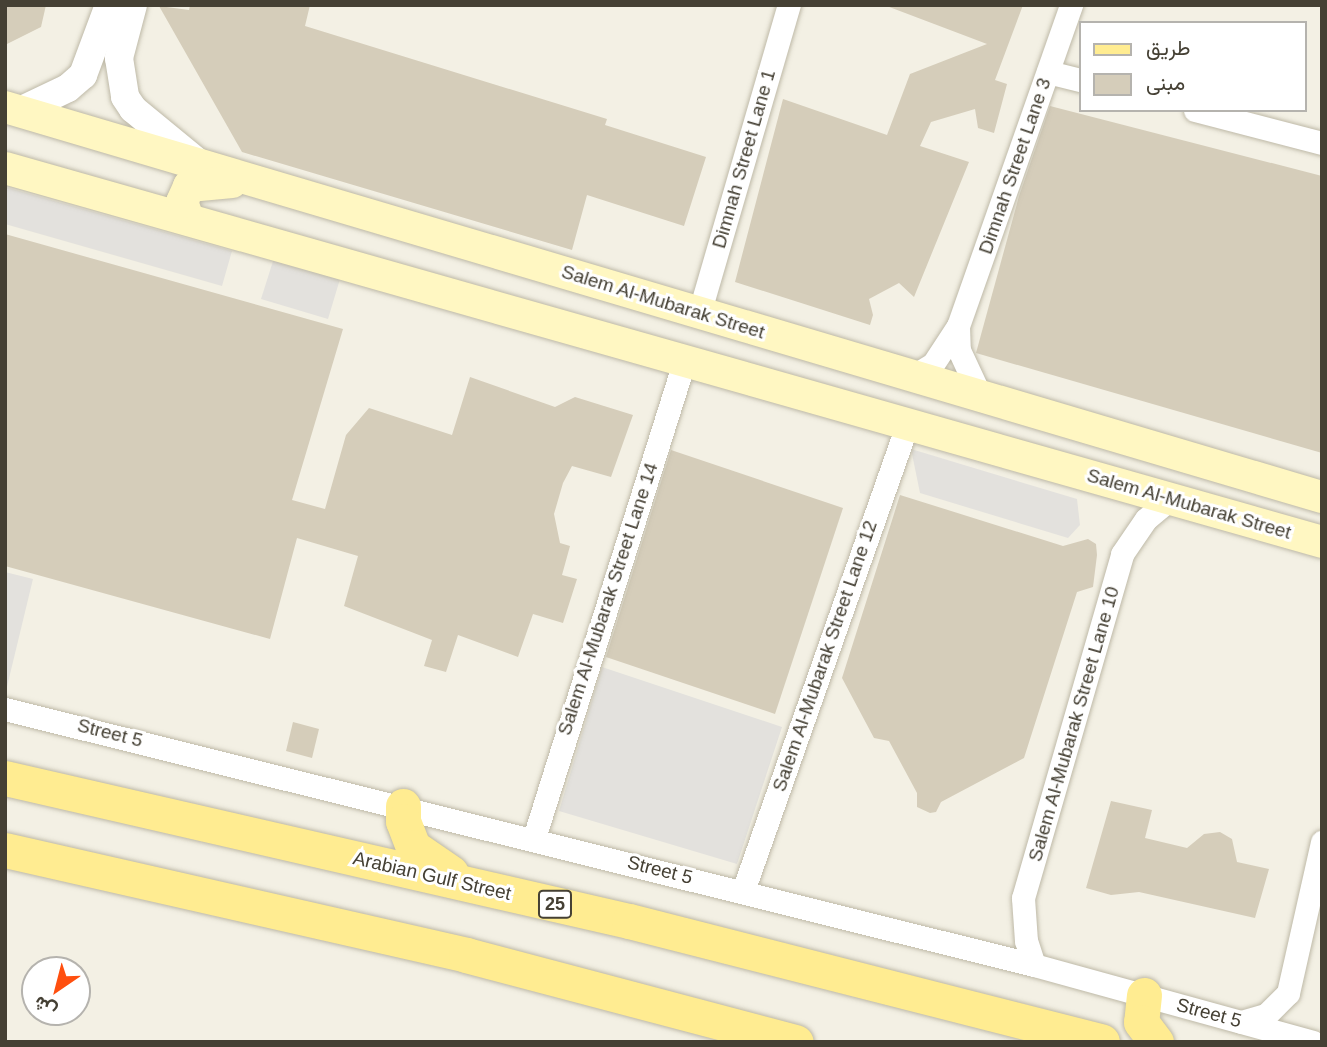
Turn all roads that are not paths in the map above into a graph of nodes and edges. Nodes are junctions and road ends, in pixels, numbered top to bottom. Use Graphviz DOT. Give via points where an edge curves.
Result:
graph roads {
  1 [pos="109,5"];
  2 [pos="133,5"];
  3 [pos="789,5"];
  4 [pos="1071,5"];
  5 [pos="1048,72"];
  6 [pos="83,75"];
  7 [pos="121,75"];
  8 [pos="1078,80"];
  9 [pos="13,109"];
  10 [pos="1203,112"];
  11 [pos="1322,143"];
  12 [pos="202,166"];
  13 [pos="5,168"];
  14 [pos="254,184"];
  15 [pos="188,219"];
  16 [pos="699,314"];
  17 [pos="958,326"];
  18 [pos="685,359"];
  19 [pos="913,376"];
  20 [pos="979,393"];
  21 [pos="908,422"];
  22 [pos="1322,497"];
  23 [pos="1169,500"];
  24 [pos="1322,542"];
  25 [pos="5,709"];
  26 [pos="5,778"];
  27 [pos="403,806"];
  28 [pos="534,838"];
  29 [pos="1322,842"];
  30 [pos="5,850"];
  31 [pos="476,886"];
  32 [pos="743,891"];
  33 [pos="1034,965"];
  34 [pos="1144,995"];
  35 [pos="1241,1022"];
  36 [pos="796,1042"];
  37 [pos="1102,1042"];
  38 [pos="1156,1042"];
  39 [pos="1313,1042"];
  1 -- 6 [label="street"];
  2 -- 7 [label="street" via="119,58"];
  3 -- 16 [label="street, Dimnah Street Lane 1"];
  4 -- 5 [label="street, Dimnah Street Lane 3"];
  5 -- 8 [label="street"];
  5 -- 17 [label="street, Dimnah Street Lane 3"];
  6 -- 7 [label="street" via="90,89 103,92 113,90"];
  6 -- 9 [label="street" via="68,88"];
  7 -- 12 [label="street" via="133,109"];
  9 -- 12 [label="main road, Salem Al-Mubarak Street"];
  10 -- 11 [label="street"];
  12 -- 14 [label="main road, Salem Al-Mubarak Street"];
  13 -- 15 [label="main road, Salem Al-Mubarak Street"];
  14 -- 15 [label="main road" via="194,183 183,195"];
  14 -- 16 [label="main road, Salem Al-Mubarak Street"];
  15 -- 18 [label="main road, Salem Al-Mubarak Street"];
  16 -- 19 [label="main road, Salem Al-Mubarak Street"];
  17 -- 19 [label="street, Dimnah Street Lane 3" via="933,364"];
  17 -- 20 [label="street, Dimnah Street Lane 3" via="959,350"];
  18 -- 21 [label="main road, Salem Al-Mubarak Street"];
  18 -- 28 [label="street, Salem Al-Mubarak Street Lane 14"];
  19 -- 20 [label="main road, Salem Al-Mubarak Street"];
  20 -- 22 [label="main road, Salem Al-Mubarak Street"];
  21 -- 23 [label="main road, Salem Al-Mubarak Street"];
  21 -- 32 [label="street, Salem Al-Mubarak Street Lane 12"];
  23 -- 24 [label="main road, Salem Al-Mubarak Street"];
  23 -- 33 [label="street, Salem Al-Mubarak Street Lane 10" via="1146,519 1122,554 1023,898 1026,942"];
  25 -- 27 [label="street, Street 5"];
  26 -- 31 [label="main road, Arabian Gulf Street / 25"];
  27 -- 28 [label="street, Street 5"];
  27 -- 31 [label="main road" via="403,821 413,847"];
  28 -- 32 [label="street, Street 5"];
  29 -- 35 [label="street" via="1288,993 1266,1015"];
  30 -- 36 [label="main road" via="466,955"];
  31 -- 37 [label="main road, Arabian Gulf Street / 25"];
  32 -- 33 [label="street, Street 5"];
  33 -- 34 [label="street, Street 5"];
  34 -- 35 [label="street, Street 5"];
  34 -- 38 [label="main road" via="1141,1022"];
  35 -- 39 [label="street, Street 5"];
}
